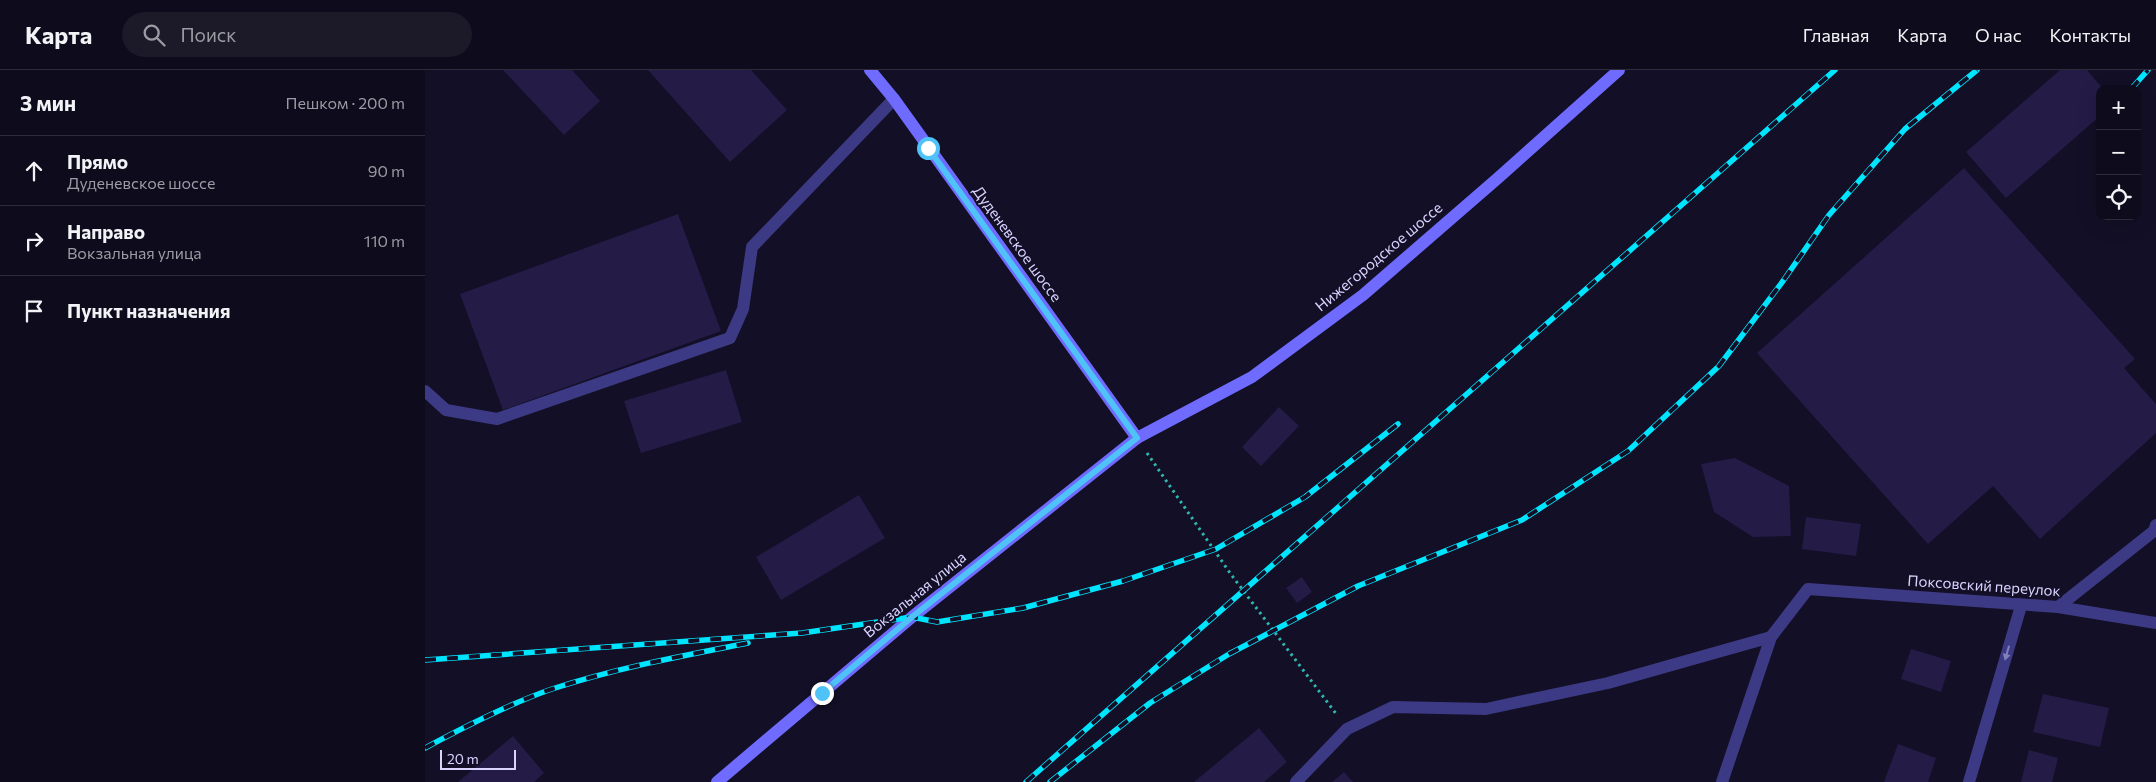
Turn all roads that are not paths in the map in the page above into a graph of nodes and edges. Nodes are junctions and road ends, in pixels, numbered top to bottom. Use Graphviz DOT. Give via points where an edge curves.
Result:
graph roads {
  1 [pos="870,70"];
  2 [pos="1619,70"];
  3 [pos="894,99"];
  4 [pos="425,391"];
  5 [pos="1137,438"];
  6 [pos="2156,526"];
  7 [pos="2021,606"];
  8 [pos="2058,607"];
  9 [pos="2156,623"];
  10 [pos="1771,637"];
  11 [pos="717,782"];
  12 [pos="1295,782"];
  13 [pos="1721,782"];
  14 [pos="1969,782"];
  1 -- 3 [label="street, Дуденевское шоссе"];
  2 -- 5 [label="street, Нижегородское шоссе" via="1363,294 1252,377"];
  3 -- 4 [label="street" via="752,248 743,309 730,338 497,419 446,410"];
  3 -- 5 [label="street, Дуденевское шоссе"];
  5 -- 11 [label="street, Вокзальная улица" via="912,617"];
  6 -- 8 [label="street" via="2154,531"];
  7 -- 8 [label="street, Поксовский переулок"];
  7 -- 10 [label="street, Поксовский переулок" via="1808,589"];
  7 -- 14 [label="street, one-way"];
  8 -- 9 [label="street, Поксовский переулок"];
  10 -- 12 [label="street" via="1608,683 1486,709 1393,707 1347,729"];
  10 -- 13 [label="street"];
}
